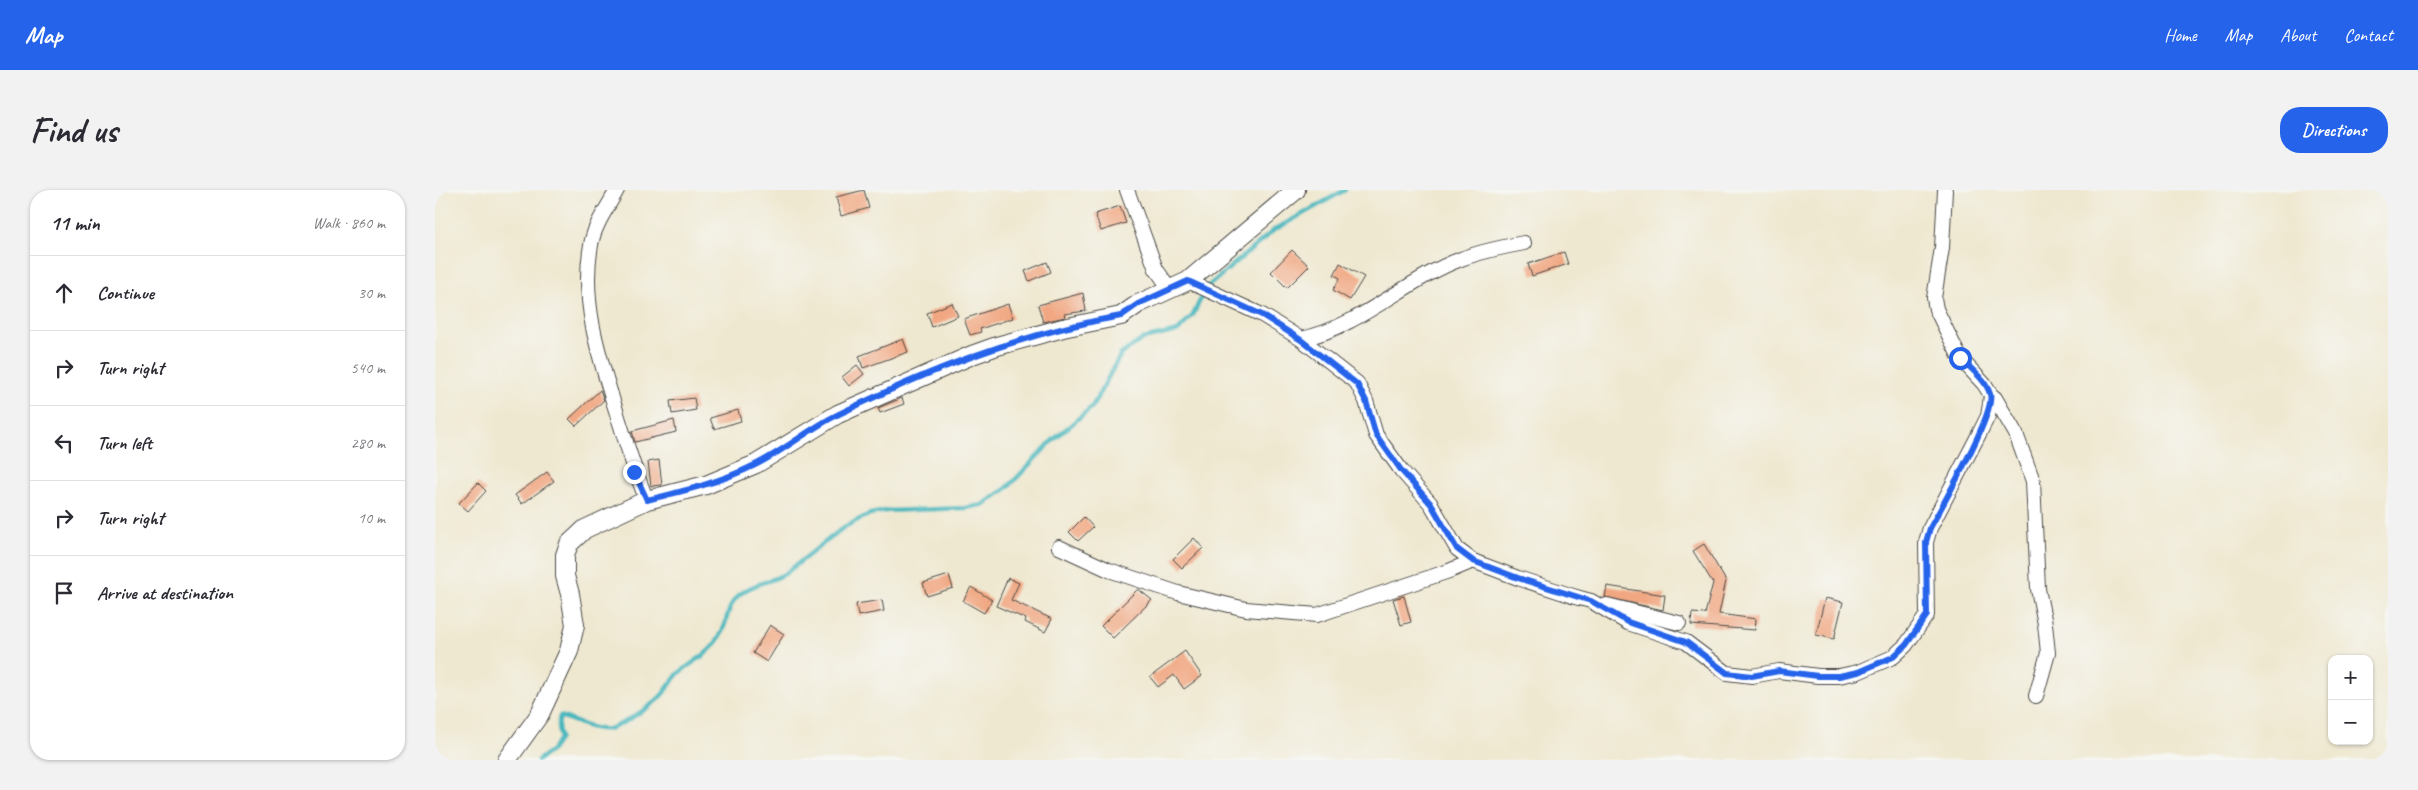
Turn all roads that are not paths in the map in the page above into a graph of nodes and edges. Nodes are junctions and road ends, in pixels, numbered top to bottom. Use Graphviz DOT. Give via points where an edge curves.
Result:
graph roads {
  1 [pos="617,190"];
  2 [pos="1127,190"];
  3 [pos="1296,190"];
  4 [pos="1945,190"];
  5 [pos="1524,243"];
  6 [pos="1188,281"];
  7 [pos="1170,290"];
  8 [pos="1301,340"];
  9 [pos="1991,395"];
  10 [pos="647,500"];
  11 [pos="1059,547"];
  12 [pos="1473,561"];
  13 [pos="1571,596"];
  14 [pos="1679,623"];
  15 [pos="2036,696"];
  16 [pos="507,760"];
  1 -- 10 [label="street" via="591,244 591,317 595,341 634,472"];
  2 -- 7 [label="street" via="1156,269"];
  3 -- 6 [label="street"];
  4 -- 9 [label="street" via="1936,309 1960,358"];
  5 -- 8 [label="street" via="1460,259 1336,330"];
  6 -- 7 [label="street"];
  6 -- 8 [label="street" via="1262,315"];
  7 -- 10 [label="street" via="1138,304 1121,316 997,346 964,359 838,414 756,464 706,484"];
  8 -- 12 [label="street" via="1357,384 1376,435 1431,504 1457,549"];
  9 -- 13 [label="street" via="1988,416 1930,528 1926,542 1927,615 1906,645 1877,665 1839,676 1779,671 1739,676 1715,666 1686,642 1628,622 1591,601"];
  9 -- 15 [label="street" via="2016,434 2033,481 2038,589 2048,653"];
  10 -- 16 [label="street" via="585,529 569,544 565,555 565,576 573,608 573,636 561,672 539,714"];
  11 -- 12 [label="street" via="1109,570 1178,593 1247,609 1317,615"];
  12 -- 13 [label="street"];
  13 -- 14 [label="street"];
}
